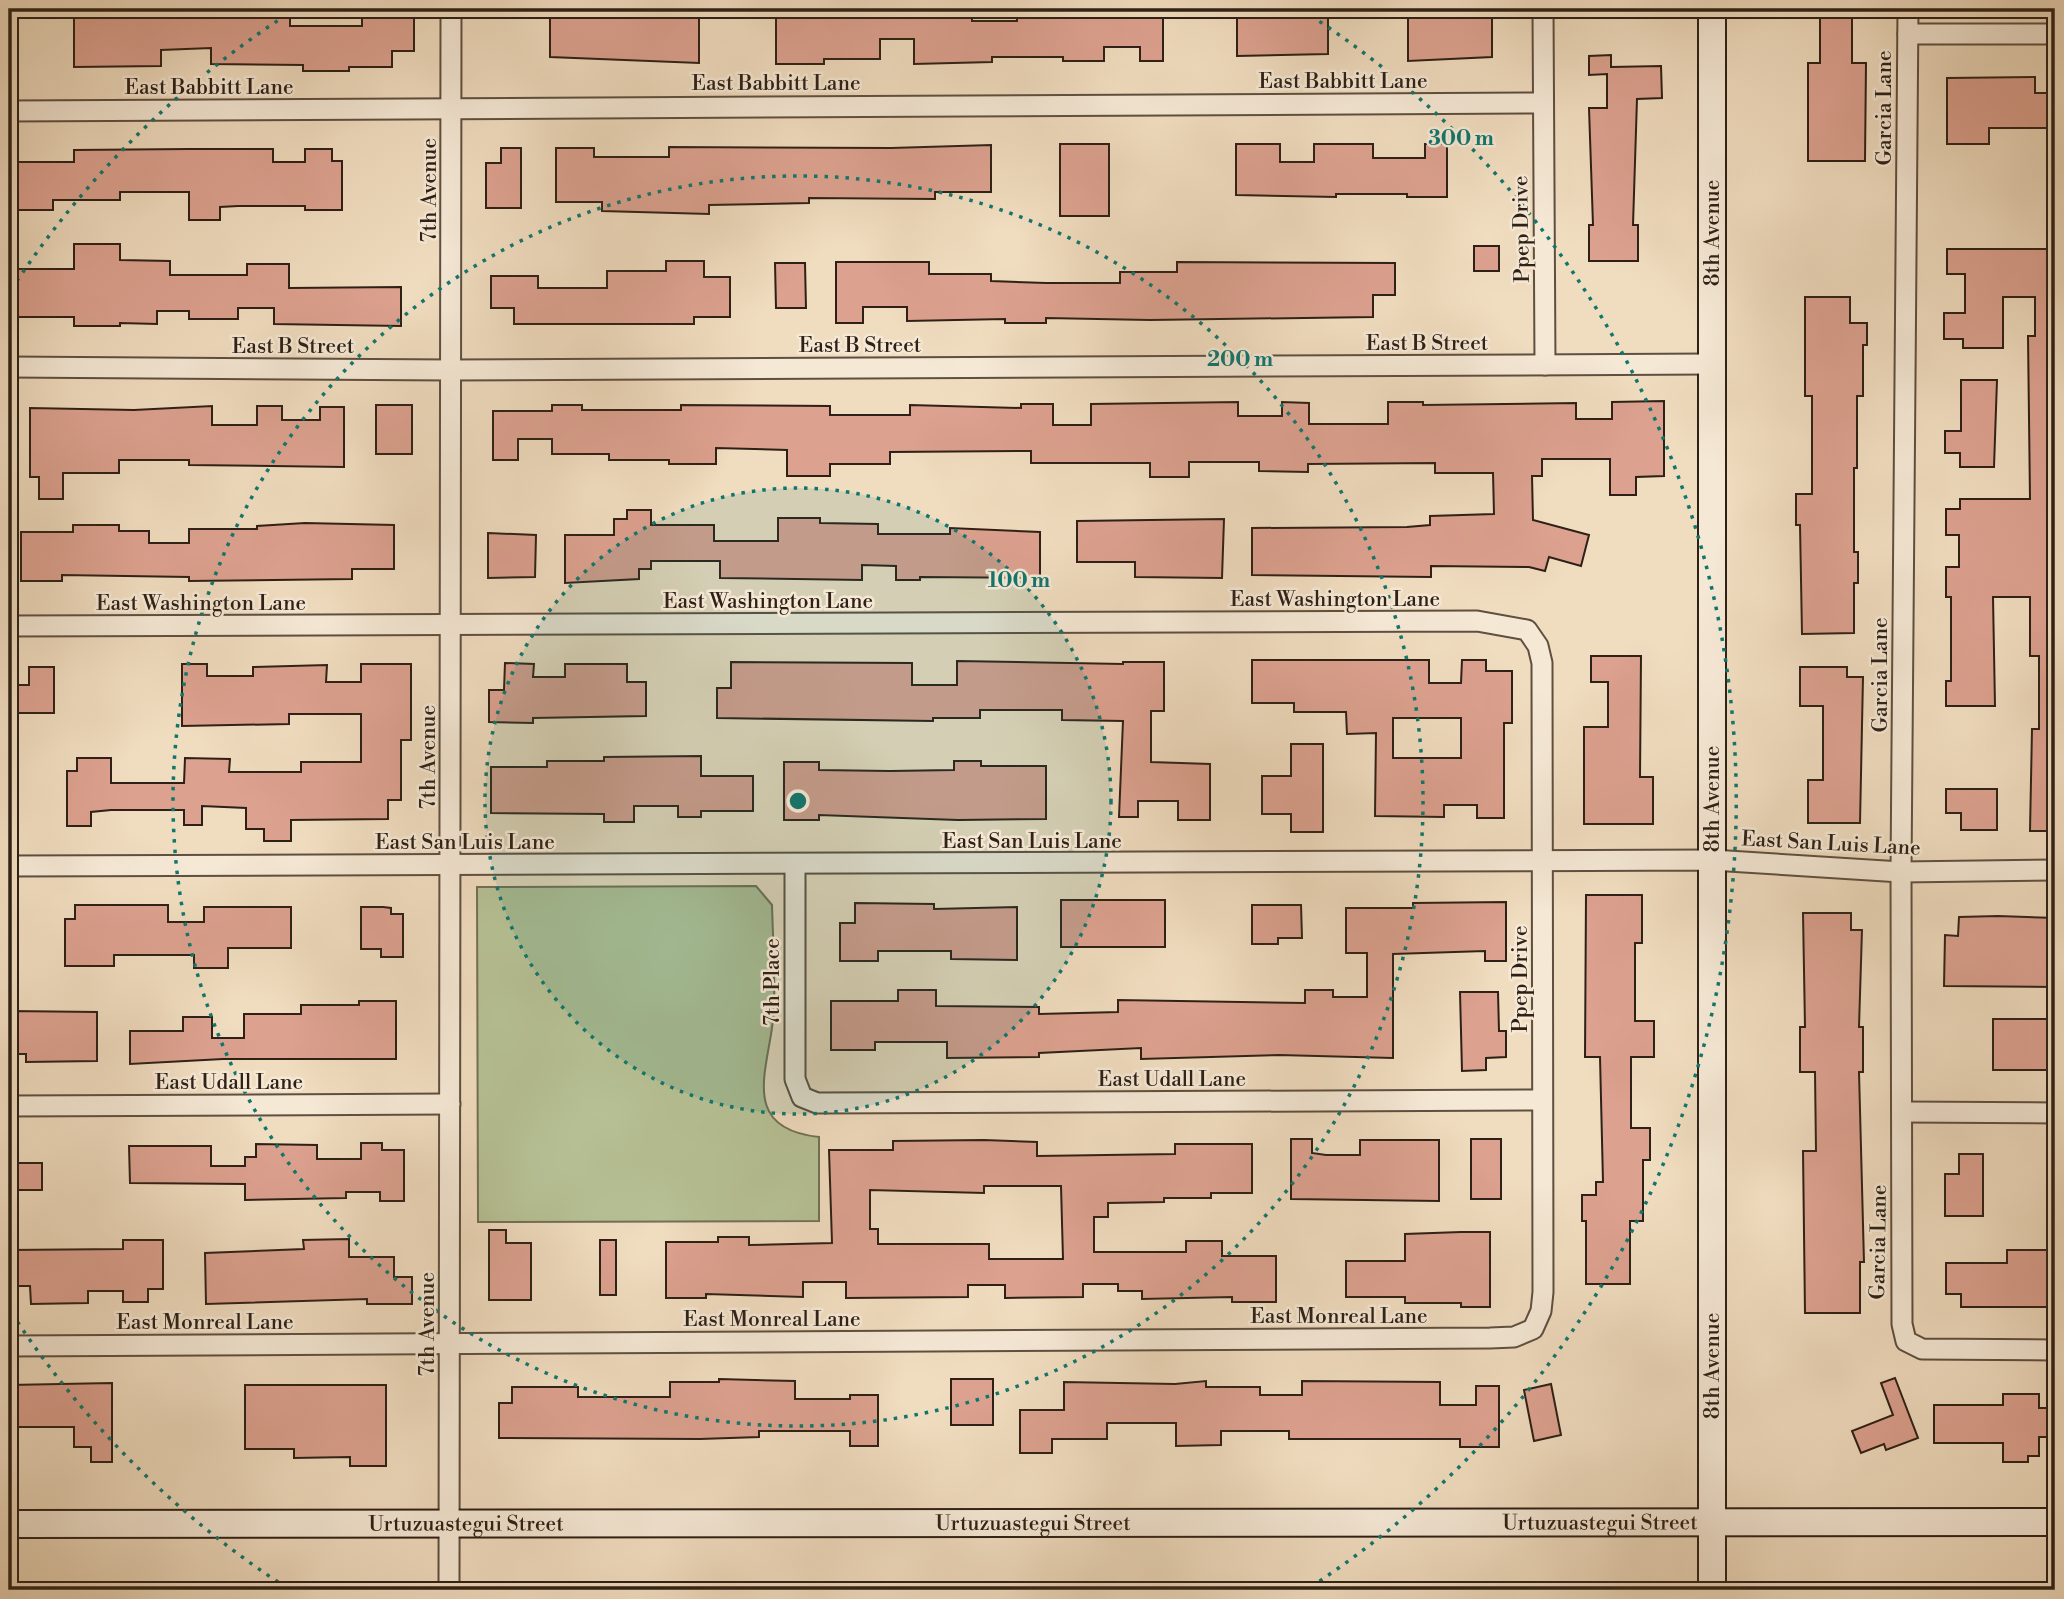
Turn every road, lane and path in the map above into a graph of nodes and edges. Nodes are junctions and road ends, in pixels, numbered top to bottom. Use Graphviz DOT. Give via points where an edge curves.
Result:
graph roads {
  1 [pos="451,9"];
  2 [pos="1543,9"];
  3 [pos="1712,9"];
  4 [pos="1908,9"];
  5 [pos="1908,34"];
  6 [pos="2055,34"];
  7 [pos="1543,103"];
  8 [pos="451,108"];
  9 [pos="9,111"];
  10 [pos="1712,364"];
  11 [pos="1545,365"];
  12 [pos="9,367"];
  13 [pos="451,370"];
  14 [pos="9,626"];
  15 [pos="451,626"];
  16 [pos="1527,630"];
  17 [pos="1712,860"];
  18 [pos="1543,861"];
  19 [pos="450,865"];
  20 [pos="795,865"];
  21 [pos="9,866"];
  22 [pos="2055,870"];
  23 [pos="1901,872"];
  24 [pos="802,1097"];
  25 [pos="1542,1100"];
  26 [pos="450,1104"];
  27 [pos="9,1106"];
  28 [pos="1902,1112"];
  29 [pos="2055,1113"];
  30 [pos="1533,1329"];
  31 [pos="450,1344"];
  32 [pos="9,1346"];
  33 [pos="2055,1350"];
  34 [pos="1712,1522"];
  35 [pos="2055,1522"];
  36 [pos="449,1523"];
  37 [pos="9,1524"];
  38 [pos="449,1590"];
  39 [pos="1712,1590"];
  1 -- 8 [label="street, 7th Avenue"];
  2 -- 7 [label="street, Ppep Drive"];
  3 -- 10 [label="main road, 8th Avenue"];
  4 -- 5 [label="street, Garcia Lane"];
  5 -- 6 [label="street"];
  5 -- 23 [label="street, Garcia Lane"];
  7 -- 8 [label="street, East Babbitt Lane"];
  7 -- 11 [label="street, Ppep Drive"];
  8 -- 9 [label="street, East Babbitt Lane"];
  8 -- 13 [label="street, 7th Avenue"];
  10 -- 11 [label="street, East B Street"];
  10 -- 17 [label="main road, 8th Avenue"];
  11 -- 13 [label="street, East B Street"];
  12 -- 13 [label="street, East B Street"];
  13 -- 15 [label="street, 7th Avenue"];
  14 -- 15 [label="street, East Washington Lane"];
  15 -- 16 [label="street, East Washington Lane" via="1477,621"];
  15 -- 19 [label="street, 7th Avenue"];
  16 -- 18 [label="street, Ppep Drive" via="1542,663"];
  17 -- 18 [label="street, East San Luis Lane"];
  17 -- 23 [label="street, East San Luis Lane"];
  17 -- 34 [label="main road, 8th Avenue"];
  18 -- 20 [label="street, East San Luis Lane"];
  18 -- 25 [label="street, Ppep Drive"];
  19 -- 20 [label="street, East San Luis Lane"];
  19 -- 21 [label="street, East San Luis Lane"];
  19 -- 26 [label="street, 7th Avenue"];
  20 -- 24 [label="street, 7th Place" via="795,1079"];
  22 -- 23 [label="street, East San Luis Lane"];
  23 -- 28 [label="street, Garcia Lane"];
  24 -- 25 [label="street, East Udall Lane" via="831,1104"];
  25 -- 30 [label="street, Ppep Drive" via="1544,1292"];
  26 -- 27 [label="street, East Udall Lane"];
  26 -- 31 [label="street, 7th Avenue"];
  28 -- 29 [label="street"];
  28 -- 33 [label="street, Garcia Lane" via="1899,1303 1906,1341 1939,1351"];
  30 -- 31 [label="street, East Monreal Lane" via="1514,1337 1490,1338"];
  31 -- 32 [label="street, East Monreal Lane"];
  31 -- 36 [label="street, 7th Avenue"];
  34 -- 35 [label="main road, Urtuzuastegui Street"];
  34 -- 36 [label="main road, Urtuzuastegui Street"];
  34 -- 39 [label="main road, 8th Avenue"];
  36 -- 37 [label="main road, Urtuzuastegui Street"];
  36 -- 38 [label="street, 7th Avenue"];
}
